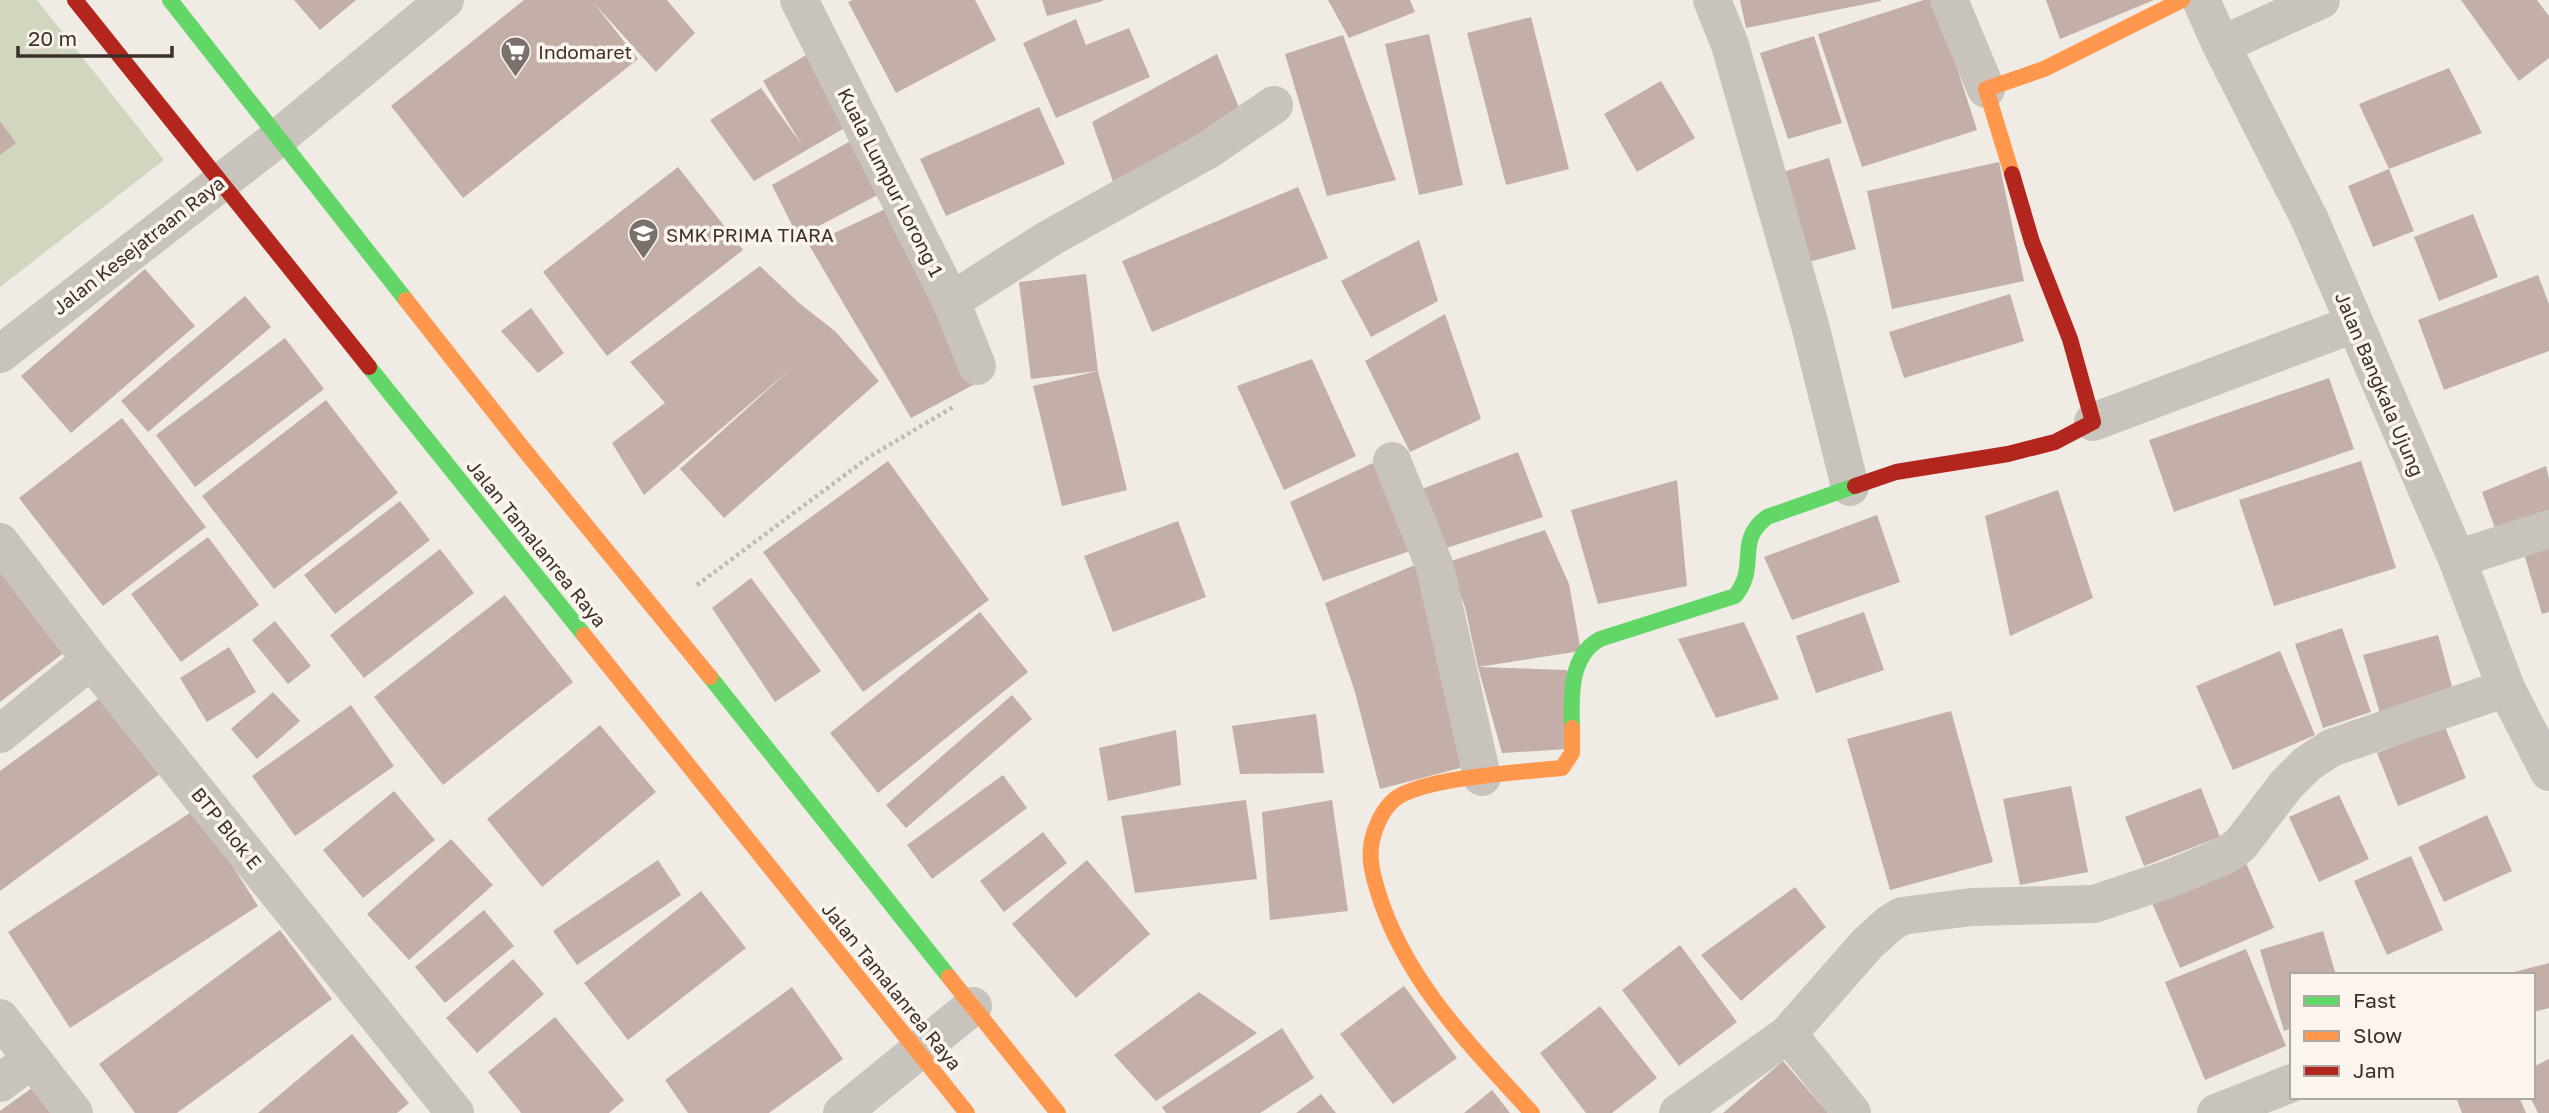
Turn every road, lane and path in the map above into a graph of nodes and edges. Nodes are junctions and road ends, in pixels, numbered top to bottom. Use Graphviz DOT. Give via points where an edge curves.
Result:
graph roads {
  1 [pos="75,0"];
  2 [pos="170,0"];
  3 [pos="445,0"];
  4 [pos="799,0"];
  5 [pos="1712,0"];
  6 [pos="1949,0"];
  7 [pos="2182,0"];
  8 [pos="2201,0"];
  9 [pos="2321,0"];
  10 [pos="2221,45"];
  11 [pos="1986,89"];
  12 [pos="1274,105"];
  13 [pos="278,138"];
  14 [pos="219,181"];
  15 [pos="951,301"];
  16 [pos="2354,324"];
  17 [pos="0,354"];
  18 [pos="978,366"];
  19 [pos="2093,422"];
  20 [pos="1392,461"];
  21 [pos="1850,487"];
  22 [pos="2549,529"];
  23 [pos="0,542"];
  24 [pos="2457,559"];
  25 [pos="659,613"];
  26 [pos="91,660"];
  27 [pos="2506,688"];
  28 [pos="0,734"];
  29 [pos="2549,772"];
  30 [pos="1482,777"];
  31 [pos="973,1006"];
  32 [pos="0,1018"];
  33 [pos="1787,1034"];
  34 [pos="918,1052"];
  35 [pos="32,1059"];
  36 [pos="0,1083"];
  37 [pos="2290,1084"];
  38 [pos="74,1113"];
  39 [pos="455,1113"];
  40 [pos="842,1113"];
  41 [pos="967,1113"];
  42 [pos="1058,1113"];
  43 [pos="1532,1113"];
  44 [pos="1678,1113"];
  45 [pos="1852,1113"];
  46 [pos="2216,1113"];
  1 -- 14 [label="main road, Jalan Tamalanrea Raya"];
  2 -- 13 [label="main road"];
  3 -- 13 [label="street, Jalan Kesejatraan Raya"];
  4 -- 15 [label="street, Kuala Lumpur Lorong 1"];
  5 -- 21 [label="street" via="1730,45 1811,329"];
  6 -- 11 [label="street"];
  7 -- 11 [label="main road" via="2044,69"];
  8 -- 10 [label="street, Jalan Bangkala Ujung"];
  9 -- 10 [label="street"];
  10 -- 16 [label="street, Jalan Bangkala Ujung" via="2309,220"];
  11 -- 19 [label="main road"];
  12 -- 15 [label="street" via="1208,150 1050,238"];
  13 -- 14 [label="street, Jalan Kesejatraan Raya"];
  13 -- 25 [label="main road"];
  14 -- 17 [label="street, Jalan Kesejatraan Raya"];
  14 -- 34 [label="main road, Jalan Tamalanrea Raya"];
  15 -- 18 [label="street, Kuala Lumpur Lorong 1"];
  16 -- 19 [label="street"];
  16 -- 24 [label="street, Jalan Bangkala Ujung"];
  18 -- 25 [label="path" via="979,383 973,394 869,457"];
  19 -- 21 [label="main road" via="2054,442 1896,472"];
  20 -- 30 [label="street" via="1435,567"];
  21 -- 30 [label="main road" via="1756,523 1748,533 1747,578 1735,596 1589,645 1571,687 1572,753 1562,768"];
  22 -- 24 [label="street"];
  23 -- 26 [label="street, BTP Blok E"];
  24 -- 27 [label="street, Jalan Bangkala Ujung"];
  25 -- 31 [label="main road"];
  26 -- 28 [label="street"];
  26 -- 39 [label="street, BTP Blok E"];
  27 -- 29 [label="street, Jalan Bangkala Ujung"];
  27 -- 33 [label="street" via="2331,748 2286,785 2240,845 2169,879 2094,904 1971,907 1902,916 1867,944"];
  30 -- 43 [label="main road" via="1410,791 1395,799 1374,834 1370,858 1384,914 1412,970 1455,1027"];
  31 -- 34 [label="street"];
  31 -- 42 [label="main road"];
  32 -- 35 [label="street"];
  33 -- 44 [label="street"];
  33 -- 45 [label="street"];
  34 -- 40 [label="street"];
  34 -- 41 [label="main road, Jalan Tamalanrea Raya"];
  35 -- 36 [label="street"];
  35 -- 38 [label="street"];
  37 -- 46 [label="street"];
}
